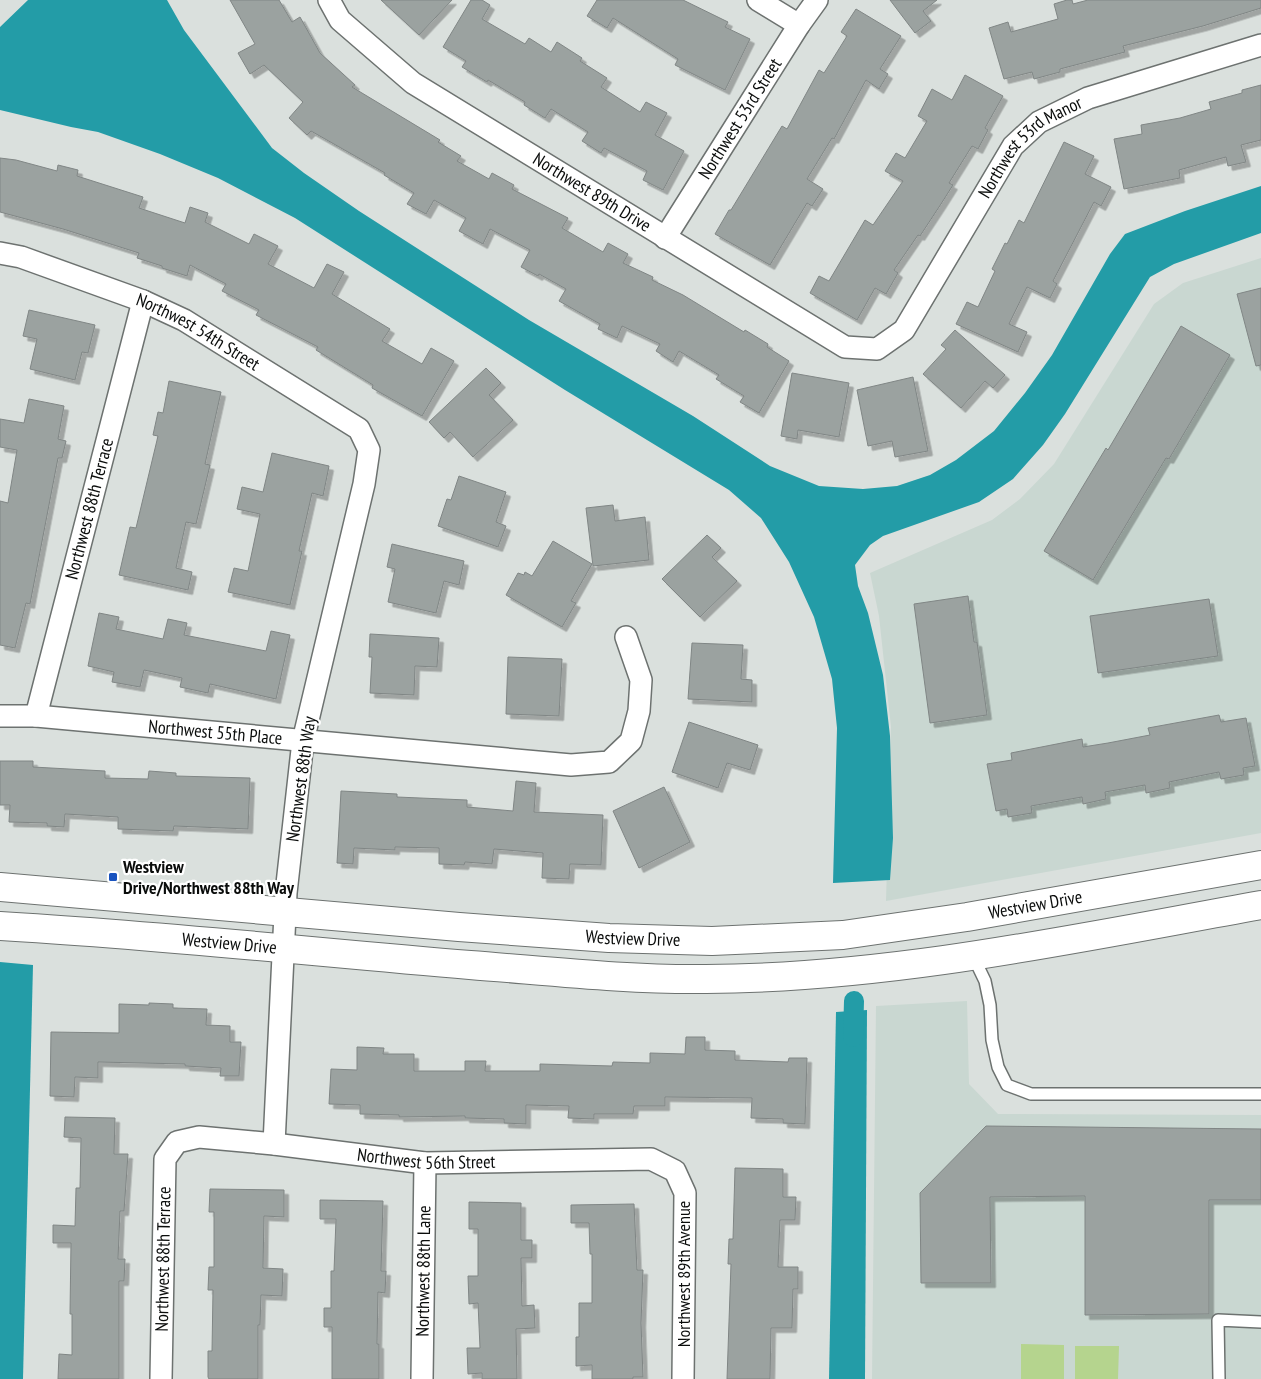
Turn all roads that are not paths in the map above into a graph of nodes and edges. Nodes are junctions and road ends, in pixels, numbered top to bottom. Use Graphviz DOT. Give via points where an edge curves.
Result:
graph roads {
  1 [pos="329,0"];
  2 [pos="758,0"];
  3 [pos="817,0"];
  4 [pos="799,25"];
  5 [pos="1261,44"];
  6 [pos="666,238"];
  7 [pos="0,253"];
  8 [pos="143,301"];
  9 [pos="877,349"];
  10 [pos="369,450"];
  11 [pos="626,637"];
  12 [pos="0,716"];
  13 [pos="36,716"];
  14 [pos="303,741"];
  15 [pos="1261,865"];
  16 [pos="0,887"];
  17 [pos="1261,905"];
  18 [pos="285,912"];
  19 [pos="0,926"];
  20 [pos="284,949"];
  21 [pos="974,956"];
  22 [pos="1261,1094"];
  23 [pos="177,1142"];
  24 [pos="274,1144"];
  25 [pos="425,1163"];
  26 [pos="675,1171"];
  27 [pos="1261,1322"];
  28 [pos="161,1379"];
  29 [pos="422,1379"];
  30 [pos="683,1379"];
  31 [pos="1219,1379"];
  1 -- 6 [label="street, Northwest 89th Drive" via="340,20 413,83"];
  2 -- 4 [label="street"];
  3 -- 4 [label="street, Northwest 53rd Street"];
  4 -- 6 [label="street, Northwest 53rd Street"];
  5 -- 9 [label="street, Northwest 53rd Manor" via="1088,98 1040,122 1013,146 904,330"];
  6 -- 9 [label="street, Northwest 89th Drive" via="845,347"];
  7 -- 8 [label="street, Northwest 54th Street" via="21,257"];
  8 -- 10 [label="street, Northwest 54th Street" via="184,320 359,429"];
  8 -- 13 [label="street, Northwest 88th Terrace"];
  10 -- 14 [label="street, Northwest 88th Way" via="364,484"];
  11 -- 14 [label="street, Northwest 55th Place" via="641,680 639,712 631,741 609,762 571,765"];
  12 -- 13 [label="street, Northwest 55th Place"];
  13 -- 14 [label="street, Northwest 55th Place"];
  14 -- 18 [label="street, Northwest 88th Way"];
  15 -- 18 [label="street, Westview Drive" via="957,919 843,935 779,939 609,938"];
  16 -- 18 [label="street, Westview Drive"];
  17 -- 21 [label="street, Westview Drive"];
  18 -- 20 [label="street, Northwest 88th Way"];
  19 -- 20 [label="street, Westview Drive"];
  20 -- 21 [label="street, Westview Drive" via="587,974 704,979 873,970"];
  20 -- 24 [label="street, Northwest 88th Way"];
  21 -- 22 [label="lane" via="985,981 998,1067 1008,1085 1031,1094"];
  23 -- 24 [label="street, Northwest 56th Street" via="199,1137"];
  23 -- 28 [label="street, Northwest 88th Terrace" via="165,1159"];
  24 -- 25 [label="street, Northwest 56th Street"];
  25 -- 26 [label="street, Northwest 56th Street" via="651,1159"];
  25 -- 29 [label="street, Northwest 88th Lane"];
  26 -- 30 [label="street, Northwest 89th Avenue" via="685,1193"];
  27 -- 31 [label="lane" via="1218,1320"];
}
